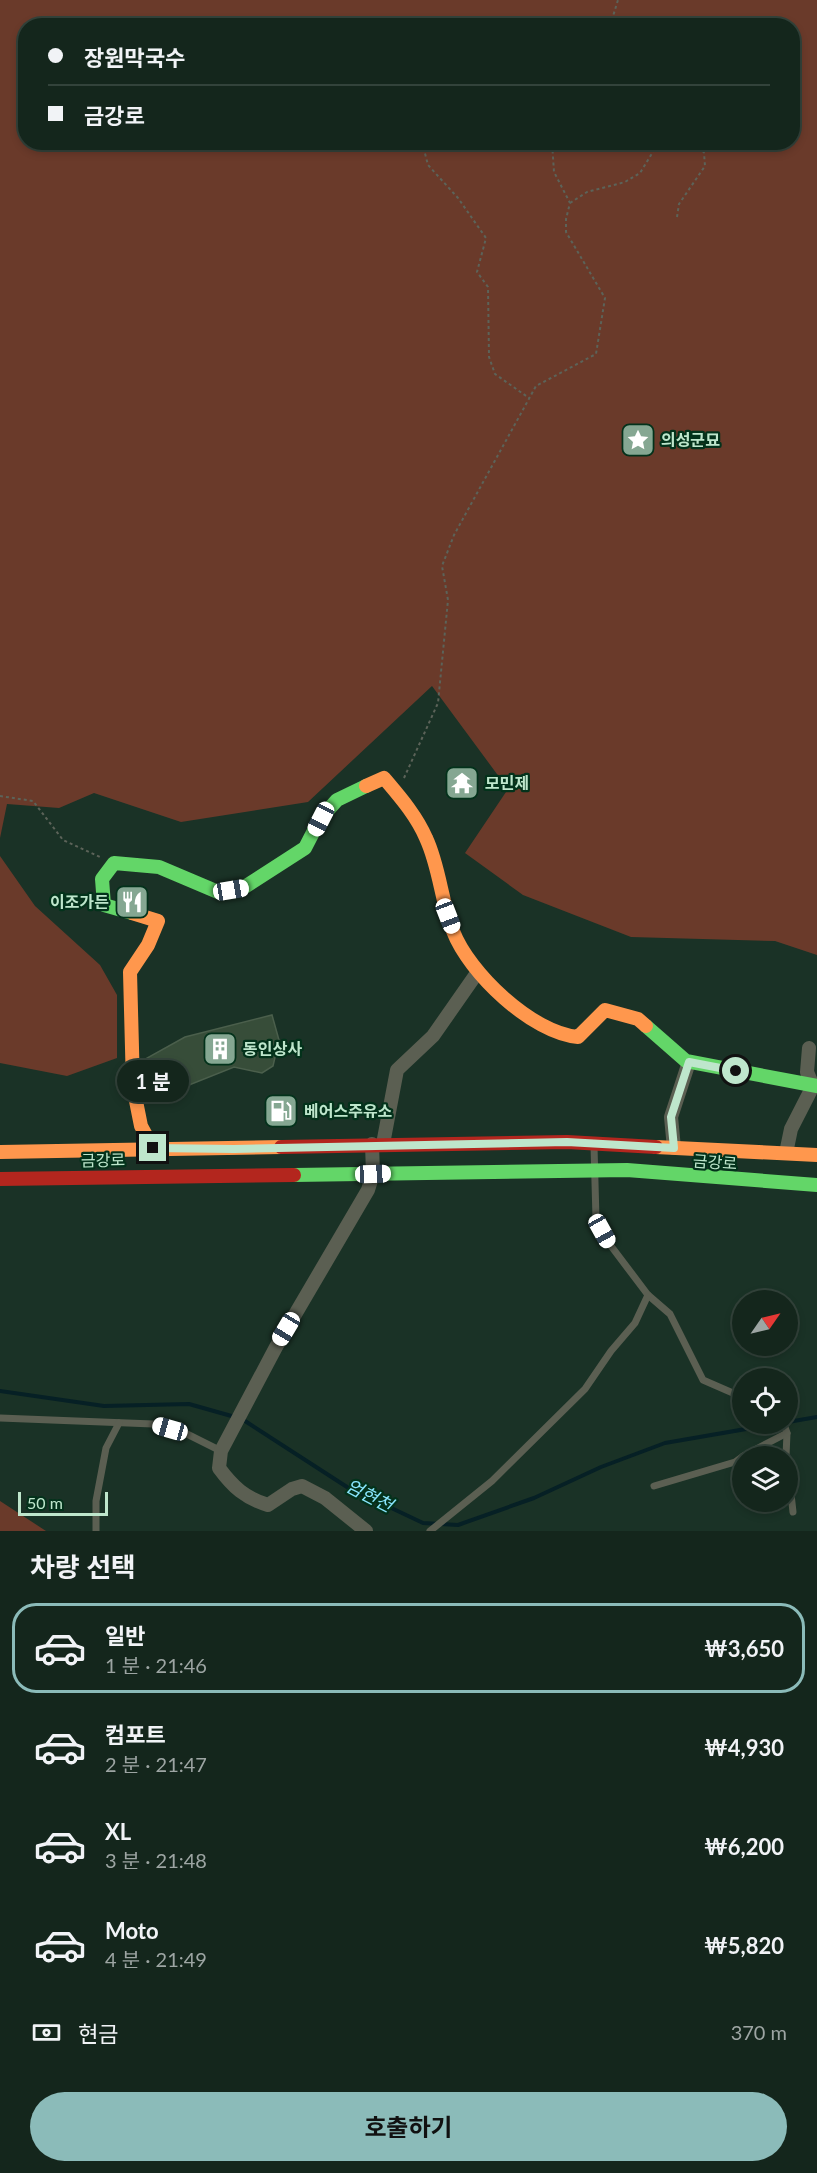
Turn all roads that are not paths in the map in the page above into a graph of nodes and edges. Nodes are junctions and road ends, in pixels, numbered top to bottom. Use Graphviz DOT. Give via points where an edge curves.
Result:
graph roads {
  1 [pos="477,973"];
  2 [pos="809,1048"];
  3 [pos="689,1062"];
  4 [pos="815,1086"];
  5 [pos="594,1143"];
  6 [pos="378,1144"];
  7 [pos="153,1148"];
  8 [pos="674,1148"];
  9 [pos="0,1152"];
  10 [pos="786,1153"];
  11 [pos="817,1155"];
  12 [pos="593,1170"];
  13 [pos="373,1174"];
  14 [pos="0,1179"];
  15 [pos="817,1185"];
  16 [pos="648,1294"];
  17 [pos="732,1393"];
  18 [pos="0,1418"];
  19 [pos="119,1423"];
  20 [pos="783,1434"];
  21 [pos="762,1446"];
  22 [pos="221,1451"];
  23 [pos="732,1463"];
  24 [pos="654,1486"];
  25 [pos="96,1531"];
  26 [pos="366,1531"];
  27 [pos="430,1531"];
  1 -- 3 [label="main road" via="527,1016 563,1037 578,1037 605,1010 639,1019"];
  1 -- 6 [label="street" via="433,1036 397,1070"];
  1 -- 7 [label="main road" via="462,952 448,916 440,870 425,834 384,778 337,800 305,848 243,888 218,892 159,867 114,863 102,879 104,905 158,921 130,972 134,1086 141,1125"];
  2 -- 4 [label="street" via="807,1072"];
  3 -- 4 [label="main road"];
  3 -- 8 [label="street" via="671,1117"];
  4 -- 10 [label="street" via="791,1129"];
  5 -- 6 [label="main road, 금강로"];
  5 -- 8 [label="main road, 금강로"];
  5 -- 12 [label="lane"];
  6 -- 7 [label="main road, 금강로"];
  6 -- 13 [label="street"];
  7 -- 9 [label="main road, 금강로"];
  8 -- 10 [label="main road, 금강로"];
  10 -- 11 [label="main road, 금강로"];
  12 -- 13 [label="main road, 금강로"];
  12 -- 15 [label="main road, 금강로"];
  12 -- 16 [label="lane" via="596,1219 608,1242"];
  13 -- 14 [label="main road, 금강로"];
  13 -- 22 [label="street" via="368,1190"];
  16 -- 17 [label="lane" via="670,1314 703,1380"];
  16 -- 27 [label="lane" via="635,1323 585,1389 513,1462"];
  18 -- 19 [label="lane"];
  19 -- 22 [label="lane" via="187,1434"];
  19 -- 25 [label="lane" via="106,1448 96,1501"];
  20 -- 21 [label="lane"];
  22 -- 26 [label="street" via="219,1468 235,1490 268,1505 302,1486 325,1498"];
  23 -- 24 [label="lane"];
}
